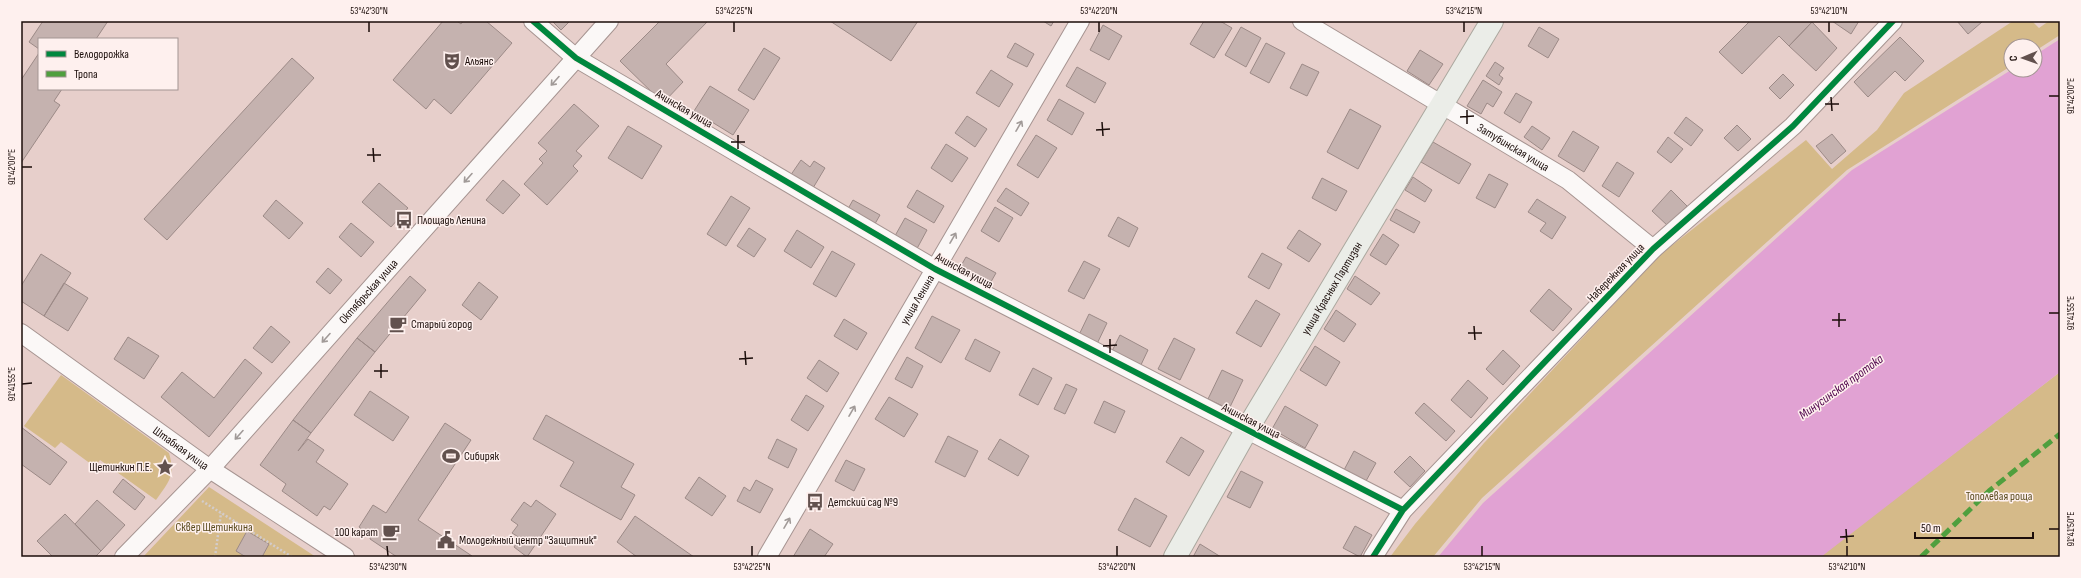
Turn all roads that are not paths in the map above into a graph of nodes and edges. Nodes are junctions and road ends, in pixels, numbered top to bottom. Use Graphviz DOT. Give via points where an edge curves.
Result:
graph roads {
  1 [pos="533,21"];
  2 [pos="609,21"];
  3 [pos="1080,21"];
  4 [pos="1302,21"];
  5 [pos="1492,21"];
  6 [pos="1893,21"];
  7 [pos="576,58"];
  8 [pos="1443,104"];
  9 [pos="1653,249"];
  10 [pos="935,269"];
  11 [pos="21,333"];
  12 [pos="1246,431"];
  13 [pos="210,469"];
  14 [pos="1403,510"];
  15 [pos="124,557"];
  16 [pos="345,557"];
  17 [pos="767,557"];
  18 [pos="1175,557"];
  19 [pos="1372,557"];
  1 -- 7 [label="street, Ачинская улица"];
  2 -- 7 [label="street, Октябрьская улица"];
  10 -- 3 [label="street, улица Ленина, one-way"];
  4 -- 8 [label="street, Затубинская улица"];
  5 -- 8 [label="main road, улица Красных Партизан"];
  6 -- 9 [label="street, Набережная улица" via="1793,126"];
  7 -- 10 [label="street, Ачинская улица"];
  7 -- 13 [label="street, Октябрьская улица, one-way"];
  8 -- 9 [label="street, Затубинская улица" via="1568,180"];
  8 -- 12 [label="main road, улица Красных Партизан"];
  9 -- 14 [label="street, Набережная улица"];
  10 -- 12 [label="street, Ачинская улица"];
  17 -- 10 [label="street, улица Ленина, one-way"];
  11 -- 13 [label="street, Штабная улица"];
  12 -- 14 [label="street, Ачинская улица"];
  12 -- 18 [label="main road, улица Красных Партизан"];
  13 -- 15 [label="street, Октябрьская улица"];
  13 -- 16 [label="street, Штабная улица"];
  14 -- 19 [label="street, Набережная улица"];
}
